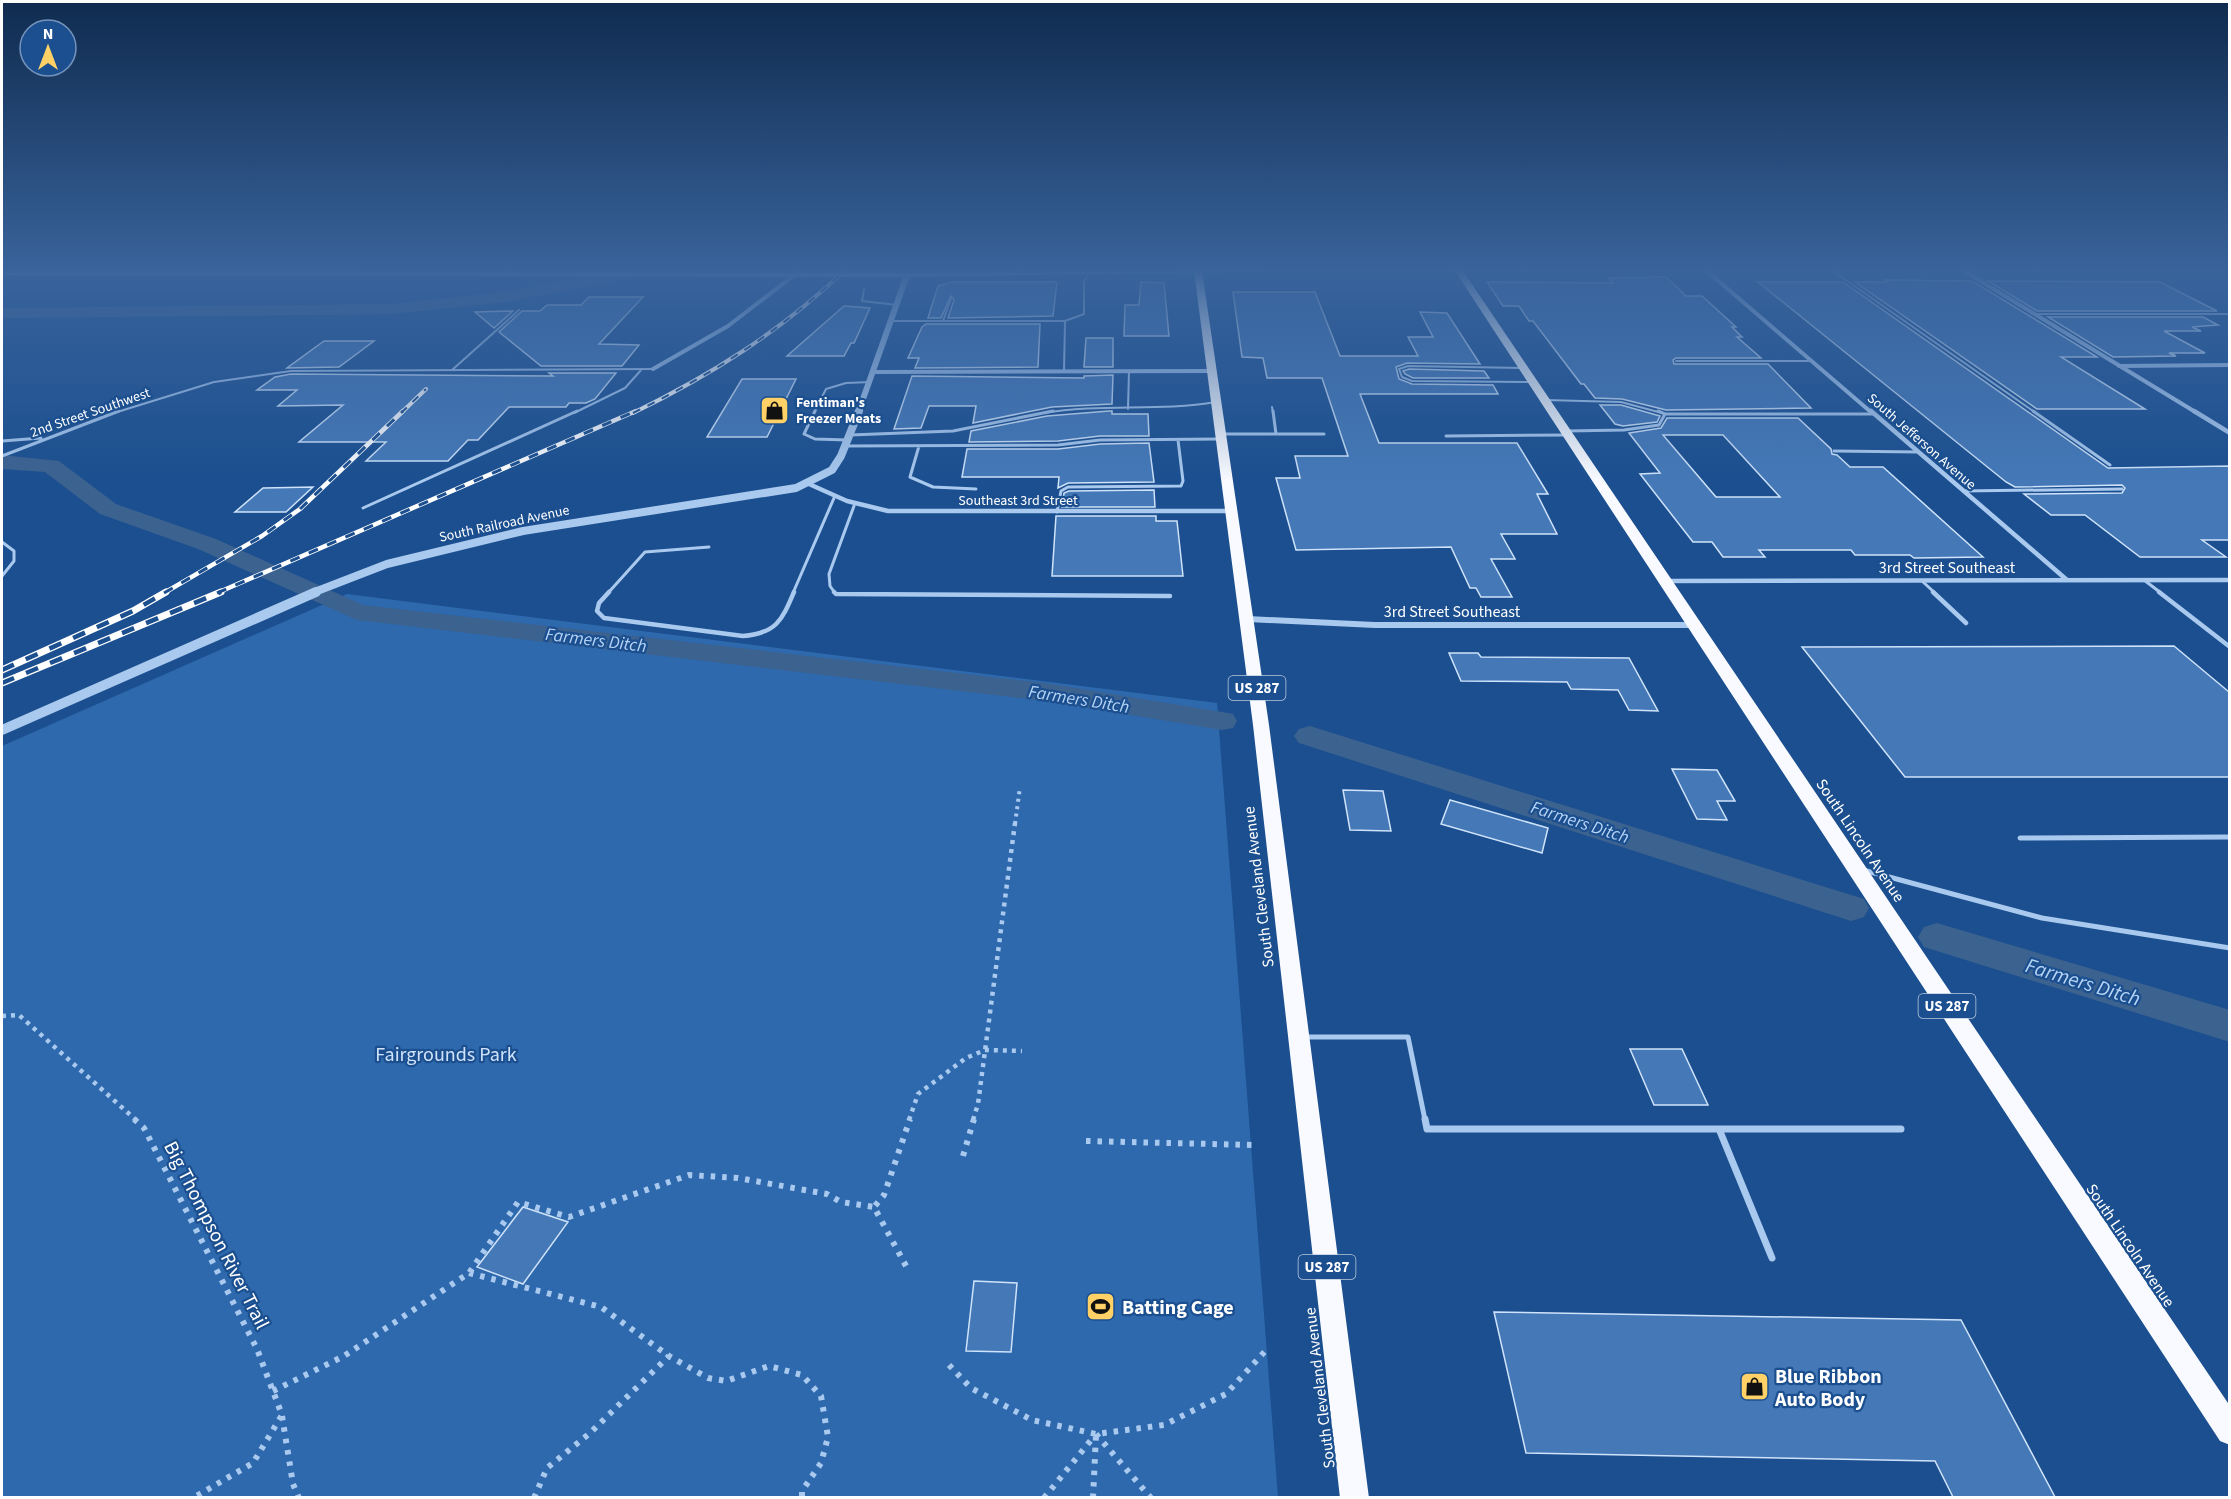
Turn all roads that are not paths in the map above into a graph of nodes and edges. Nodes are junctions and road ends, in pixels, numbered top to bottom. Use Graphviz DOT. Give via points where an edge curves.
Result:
graph roads {
  1 [pos="484,341"];
  2 [pos="704,341"];
  3 [pos="885,341"];
  4 [pos="1065,341"];
  5 [pos="1208,341"];
  6 [pos="1505,341"];
  7 [pos="1789,341"];
  8 [pos="1933,341"];
  9 [pos="2077,341"];
  10 [pos="1812,361"];
  11 [pos="1676,362"];
  12 [pos="2229,365"];
  13 [pos="2118,366"];
  14 [pos="1523,368"];
  15 [pos="642,369"];
  16 [pos="653,369"];
  17 [pos="452,370"];
  18 [pos="1064,371"];
  19 [pos="1129,371"];
  20 [pos="1213,371"];
  21 [pos="875,372"];
  22 [pos="871,382"];
  23 [pos="1532,382"];
  24 [pos="1544,400"];
  25 [pos="1218,402"];
  26 [pos="1272,406"];
  27 [pos="1128,409"];
  28 [pos="1665,414"];
  29 [pos="1874,414"];
  30 [pos="1566,433"];
  31 [pos="2229,433"];
  32 [pos="1276,434"];
  33 [pos="1324,434"];
  34 [pos="1446,436"];
  35 [pos="48,437"];
  36 [pos="1223,437"];
  37 [pos="847,440"];
  38 [pos="1178,440"];
  39 [pos="2,441"];
  40 [pos="919,446"];
  41 [pos="1834,452"];
  42 [pos="1919,452"];
  43 [pos="2,456"];
  44 [pos="2110,465"];
  45 [pos="809,484"];
  46 [pos="976,489"];
  47 [pos="2122,489"];
  48 [pos="1963,490"];
  49 [pos="834,498"];
  50 [pos="854,506"];
  51 [pos="363,508"];
  52 [pos="1233,511"];
  53 [pos="1057,512"];
  54 [pos="2,542"];
  55 [pos="709,547"];
  56 [pos="2,576"];
  57 [pos="2068,580"];
  58 [pos="2144,580"];
  59 [pos="2229,580"];
  60 [pos="1664,581"];
  61 [pos="1922,581"];
  62 [pos="1170,596"];
  63 [pos="1248,619"];
  64 [pos="1966,623"];
  65 [pos="1693,625"];
  66 [pos="2229,647"];
  67 [pos="2,730"];
  68 [pos="2229,837"];
  69 [pos="2020,838"];
  70 [pos="1855,867"];
  71 [pos="2229,948"];
  72 [pos="1299,1037"];
  73 [pos="1719,1129"];
  74 [pos="1901,1129"];
  75 [pos="1772,1258"];
  76 [pos="2229,1431"];
  77 [pos="1355,1497"];
  1 -- 17 [label="lane"];
  2 -- 16 [label="street"];
  3 -- 21 [label="street, South Railroad Avenue"];
  4 -- 18 [label="lane"];
  5 -- 20 [label="highway, South Cleveland Avenue / US 287"];
  6 -- 14 [label="highway, South Lincoln Avenue / US 287"];
  7 -- 10 [label="street, South Jefferson Avenue"];
  8 -- 44 [label="lane"];
  9 -- 13 [label="street"];
  10 -- 11 [label="lane"];
  10 -- 29 [label="street, South Jefferson Avenue"];
  12 -- 13 [label="street"];
  13 -- 31 [label="street"];
  14 -- 23 [label="highway, South Lincoln Avenue / US 287"];
  14 -- 23 [label="lane" via="1399,369 1402,377 1412,381"];
  15 -- 16 [label="lane, 2nd Street Southwest"];
  15 -- 17 [label="lane, 2nd Street Southwest"];
  15 -- 51 [label="lane" via="625,388 603,400"];
  17 -- 35 [label="lane, 2nd Street Southwest" via="291,371 214,382"];
  18 -- 19 [label="street"];
  18 -- 21 [label="street"];
  19 -- 20 [label="street"];
  19 -- 27 [label="lane"];
  20 -- 25 [label="highway, South Cleveland Avenue / US 287"];
  21 -- 22 [label="street, South Railroad Avenue"];
  22 -- 37 [label="street, South Railroad Avenue"];
  22 -- 37 [label="lane" via="846,382 826,389 804,434 815,439"];
  23 -- 24 [label="highway, South Lincoln Avenue / US 287"];
  24 -- 28 [label="lane" via="1616,401 1645,405"];
  24 -- 30 [label="highway, South Lincoln Avenue / US 287"];
  25 -- 27 [label="lane" via="1194,407"];
  25 -- 36 [label="highway, South Cleveland Avenue / US 287"];
  26 -- 32 [label="lane"];
  27 -- 37 [label="lane" via="1061,410 966,429"];
  28 -- 29 [label="lane"];
  28 -- 30 [label="lane" via="1659,425"];
  29 -- 42 [label="street, South Jefferson Avenue"];
  30 -- 34 [label="lane"];
  30 -- 60 [label="highway, South Lincoln Avenue / US 287"];
  32 -- 33 [label="lane"];
  32 -- 36 [label="lane"];
  35 -- 39 [label="lane"];
  35 -- 43 [label="lane, 2nd Street Southwest"];
  36 -- 38 [label="lane"];
  36 -- 52 [label="highway, South Cleveland Avenue / US 287"];
  37 -- 40 [label="lane"];
  37 -- 45 [label="street, South Railroad Avenue" via="832,470"];
  38 -- 40 [label="lane"];
  38 -- 53 [label="lane" via="1181,486 1068,487 1061,491"];
  40 -- 46 [label="lane" via="910,477 917,483"];
  41 -- 42 [label="lane"];
  42 -- 48 [label="street, South Jefferson Avenue"];
  45 -- 49 [label="street, Southeast 3rd Street"];
  45 -- 67 [label="street, South Railroad Avenue" via="468,543 387,564 285,604"];
  47 -- 48 [label="lane"];
  48 -- 57 [label="street, South Jefferson Avenue"];
  49 -- 50 [label="street, Southeast 3rd Street"];
  49 -- 55 [label="lane" via="775,628 760,635 743,636 635,624 604,618 597,611 599,603 645,552"];
  50 -- 53 [label="street, Southeast 3rd Street" via="919,512"];
  50 -- 62 [label="lane" via="829,574 830,586 836,594"];
  52 -- 53 [label="street, Southeast 3rd Street"];
  52 -- 63 [label="highway, South Cleveland Avenue / US 287"];
  54 -- 56 [label="lane" via="14,551 14,561"];
  57 -- 58 [label="street, 3rd Street Southeast"];
  57 -- 61 [label="street, 3rd Street Southeast"];
  58 -- 59 [label="street, 3rd Street Southeast"];
  58 -- 66 [label="lane"];
  60 -- 61 [label="street, 3rd Street Southeast"];
  60 -- 65 [label="highway, South Lincoln Avenue / US 287"];
  61 -- 64 [label="lane"];
  63 -- 65 [label="street, 3rd Street Southeast" via="1374,625"];
  63 -- 72 [label="highway, South Cleveland Avenue / US 287"];
  65 -- 70 [label="highway, South Lincoln Avenue / US 287"];
  68 -- 69 [label="lane"];
  70 -- 71 [label="lane" via="2042,918"];
  70 -- 76 [label="highway, South Lincoln Avenue / US 287"];
  72 -- 73 [label="lane" via="1408,1037 1427,1129"];
  72 -- 77 [label="highway, South Cleveland Avenue / US 287"];
  73 -- 74 [label="lane"];
  73 -- 75 [label="lane"];
}
